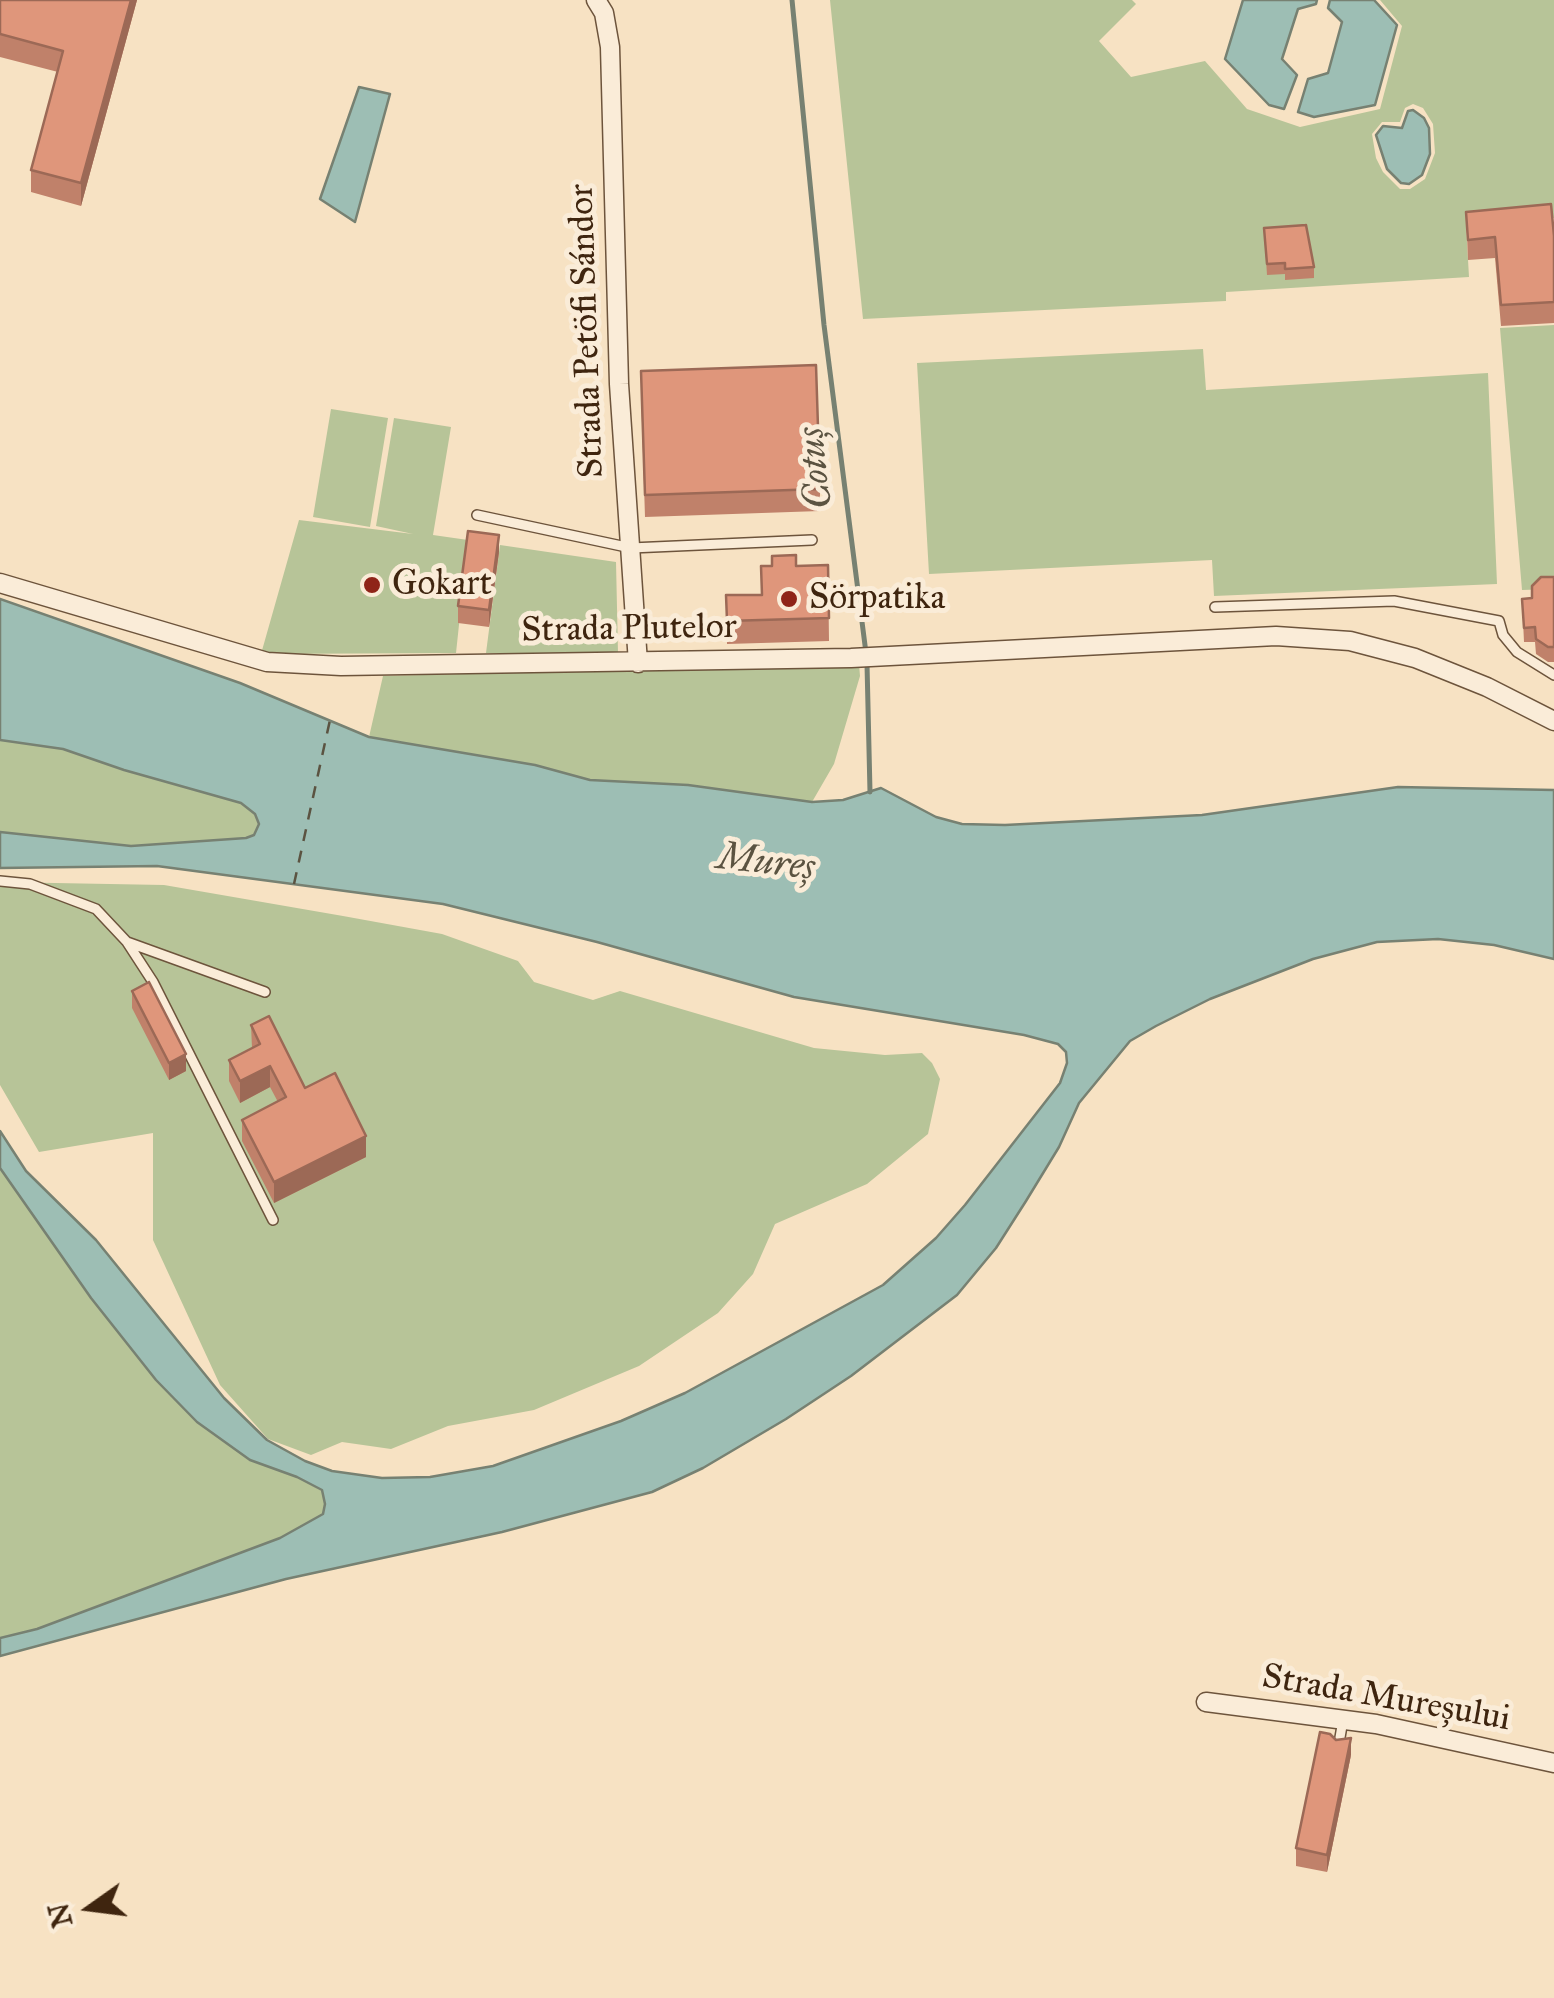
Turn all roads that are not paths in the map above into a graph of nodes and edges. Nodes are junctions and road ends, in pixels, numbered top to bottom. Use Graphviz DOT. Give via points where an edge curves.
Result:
graph roads {
  1 [pos="596,0"];
  2 [pos="478,514"];
  3 [pos="812,540"];
  4 [pos="630,548"];
  5 [pos="0,582"];
  6 [pos="1216,607"];
  7 [pos="638,662"];
  8 [pos="1554,675"];
  9 [pos="1554,721"];
  10 [pos="0,881"];
  11 [pos="127,942"];
  12 [pos="265,992"];
  13 [pos="273,1220"];
  14 [pos="1206,1702"];
  15 [pos="1343,1720"];
  16 [pos="1338,1749"];
  17 [pos="1554,1763"];
  1 -- 4 [label="street, Strada Petöfi Sándor" via="610,47"];
  2 -- 4 [label="lane"];
  3 -- 4 [label="lane"];
  4 -- 7 [label="street, Strada Petöfi Sándor"];
  5 -- 7 [label="street, Strada Plutelor" via="267,662"];
  6 -- 8 [label="lane" via="1394,601 1499,621 1517,652"];
  7 -- 9 [label="street, Strada Plutelor" via="1276,636 1350,641 1415,658"];
  10 -- 11 [label="lane" via="30,884 96,909"];
  11 -- 12 [label="lane"];
  11 -- 13 [label="lane"];
  14 -- 15 [label="street, Strada Mureșului"];
  15 -- 16 [label="lane"];
  15 -- 17 [label="street, Strada Mureșului"];
}
